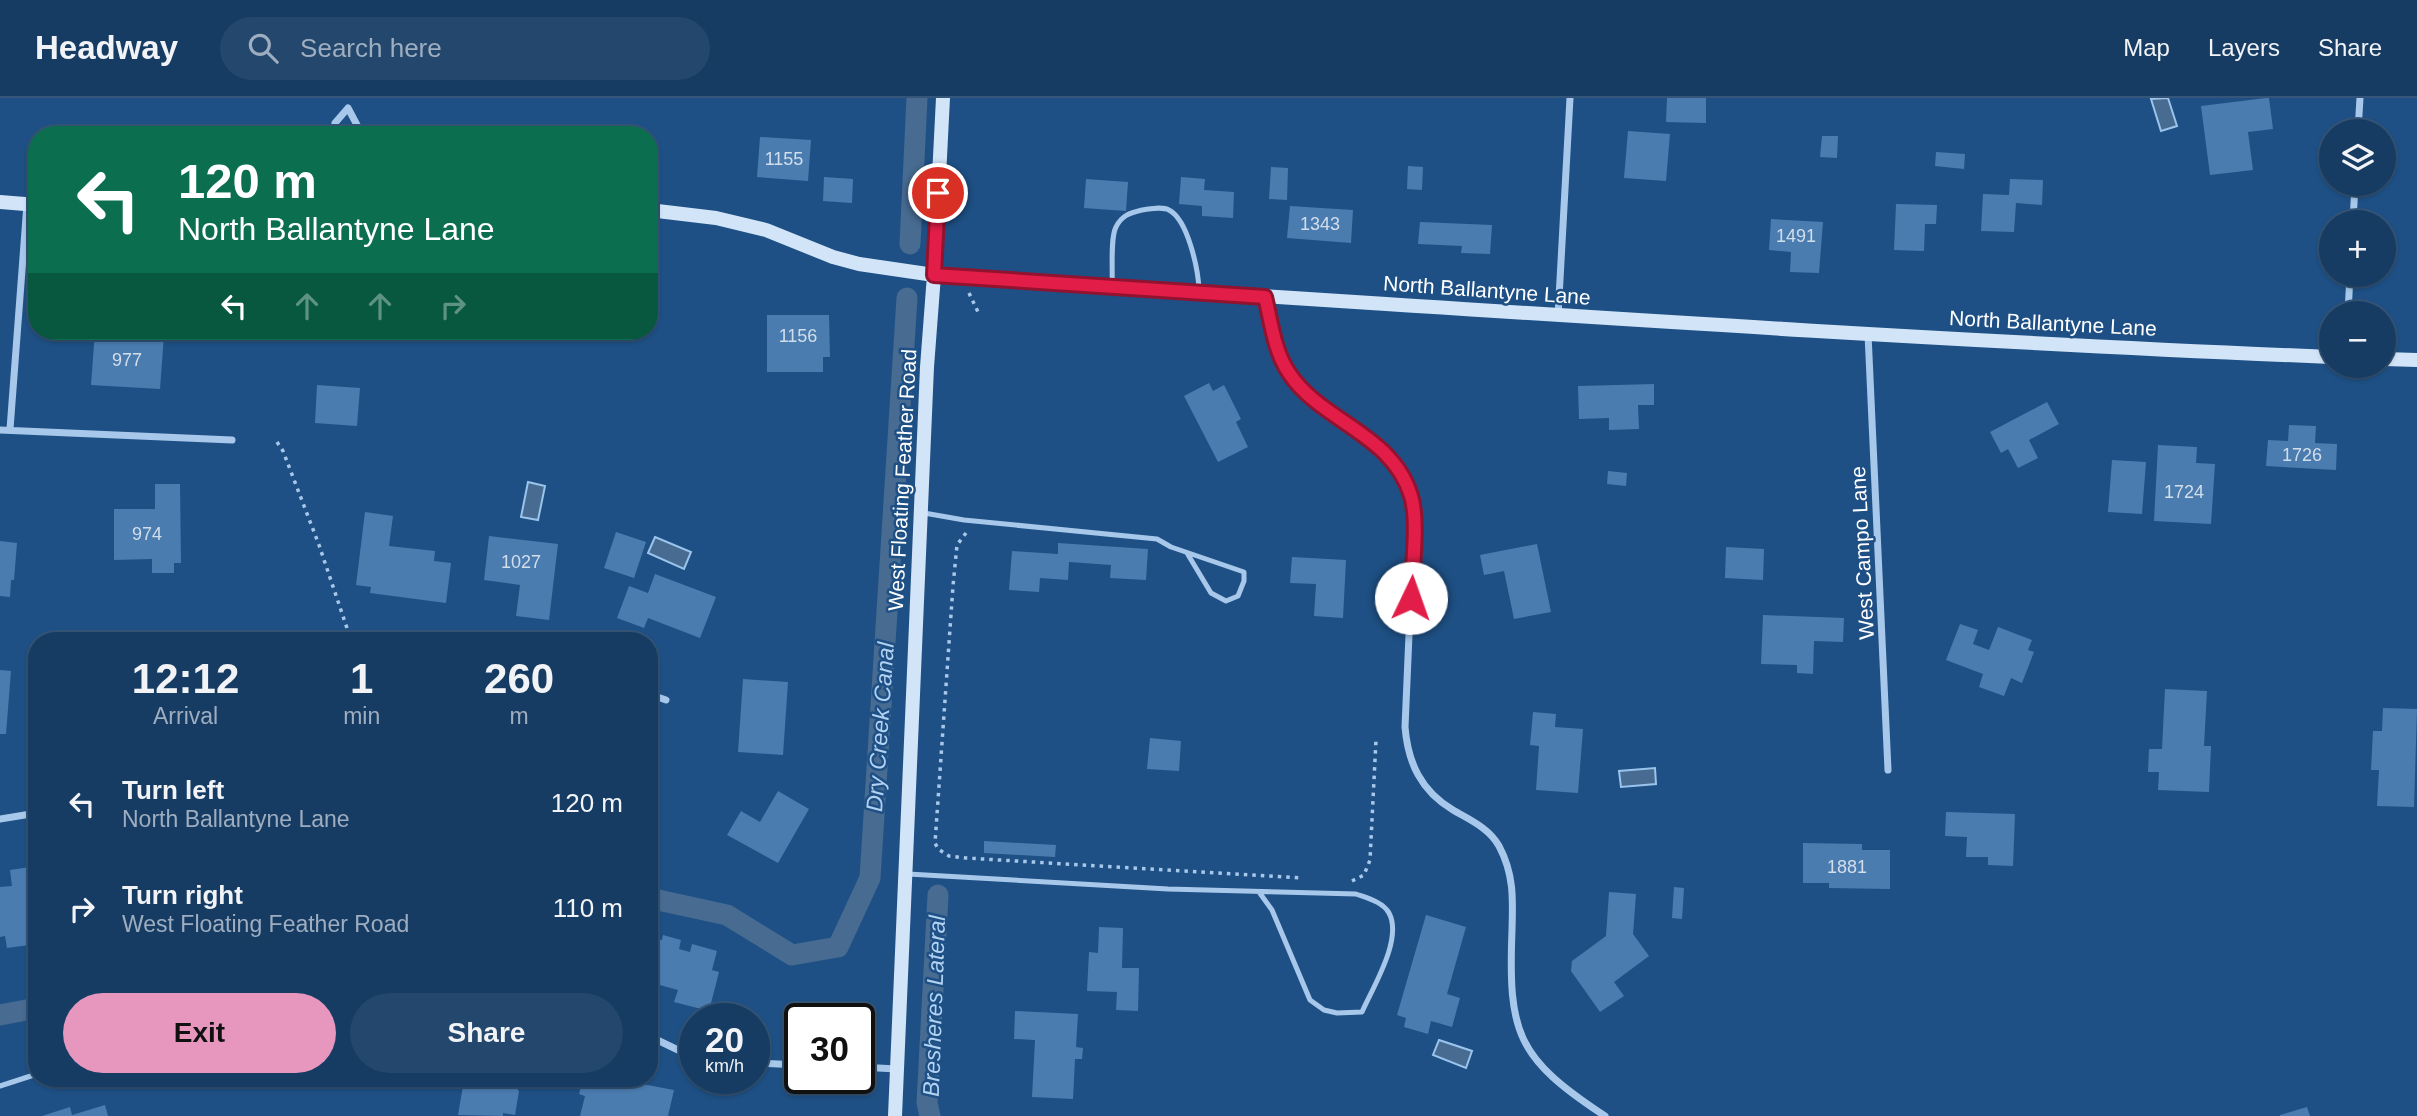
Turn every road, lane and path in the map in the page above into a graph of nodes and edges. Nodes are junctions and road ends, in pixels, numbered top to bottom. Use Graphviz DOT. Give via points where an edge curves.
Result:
graph roads {
  1 [pos="349,98"];
  2 [pos="943,98"];
  3 [pos="1570,98"];
  4 [pos="2360,98"];
  5 [pos="348,108"];
  6 [pos="2359,119"];
  7 [pos="334,126"];
  8 [pos="357,126"];
  9 [pos="0,202"];
  10 [pos="28,205"];
  11 [pos="658,211"];
  12 [pos="28,246"];
  13 [pos="934,275"];
  14 [pos="1112,286"];
  15 [pos="968,291"];
  16 [pos="1199,292"];
  17 [pos="1265,297"];
  18 [pos="978,312"];
  19 [pos="1558,316"];
  20 [pos="1868,334"];
  21 [pos="2319,357"];
  22 [pos="2396,359"];
  23 [pos="2417,360"];
  24 [pos="10,429"];
  25 [pos="0,430"];
  26 [pos="232,440"];
  27 [pos="277,442"];
  28 [pos="921,513"];
  29 [pos="970,529"];
  30 [pos="1187,553"];
  31 [pos="348,631"];
  32 [pos="658,697"];
  33 [pos="666,700"];
  34 [pos="1376,740"];
  35 [pos="1888,770"];
  36 [pos="28,814"];
  37 [pos="0,819"];
  38 [pos="905,874"];
  39 [pos="1312,879"];
  40 [pos="1352,881"];
  41 [pos="1259,891"];
  42 [pos="658,1040"];
  43 [pos="679,1050"];
  44 [pos="875,1068"];
  45 [pos="897,1069"];
  46 [pos="28,1077"];
  47 [pos="0,1086"];
  48 [pos="894,1116"];
  49 [pos="1605,1116"];
  1 -- 5 [label="street"];
  2 -- 13 [label="street, West Floating Feather Road"];
  3 -- 19 [label="street"];
  4 -- 6 [label="street"];
  5 -- 7 [label="street"];
  5 -- 8 [label="street"];
  9 -- 10 [label="street"];
  11 -- 13 [label="street, North Ballantyne Lane" via="716,218 766,230 859,264"];
  12 -- 24 [label="street"];
  13 -- 14 [label="street, North Ballantyne Lane"];
  13 -- 28 [label="street, West Floating Feather Road"];
  14 -- 16 [label="street, North Ballantyne Lane"];
  14 -- 16 [label="lane" via="1115,228 1126,214 1167,208 1177,216 1186,236 1198,268"];
  15 -- 18 [label="path"];
  16 -- 17 [label="street, North Ballantyne Lane"];
  17 -- 19 [label="street, North Ballantyne Lane"];
  17 -- 49 [label="street" via="1278,350 1289,373 1308,394 1380,448 1400,470 1412,498 1407,750 1415,772 1432,794 1477,823 1497,843 1509,867 1513,891 1511,1002 1528,1048 1566,1090"];
  19 -- 20 [label="street, North Ballantyne Lane"];
  20 -- 21 [label="street, North Ballantyne Lane"];
  20 -- 35 [label="street, West Campo Lane"];
  22 -- 23 [label="street"];
  24 -- 25 [label="street"];
  24 -- 26 [label="street"];
  27 -- 31 [label="path"];
  28 -- 30 [label="lane" via="1157,538"];
  28 -- 38 [label="street, West Floating Feather Road"];
  29 -- 39 [label="path" via="957,545 937,849 966,858"];
  30 -- 30 [label="lane" via="1244,572 1238,596 1226,601 1212,593"];
  32 -- 33 [label="street"];
  34 -- 40 [label="path" via="1370,860 1364,875"];
  36 -- 37 [label="street"];
  38 -- 41 [label="lane"];
  38 -- 45 [label="street, West Floating Feather Road"];
  41 -- 41 [label="lane" via="1356,894 1388,912 1391,949 1362,1012 1337,1013 1310,1000 1272,910"];
  42 -- 43 [label="street"];
  44 -- 45 [label="street"];
  45 -- 48 [label="street, West Floating Feather Road"];
  46 -- 47 [label="lane"];
}
